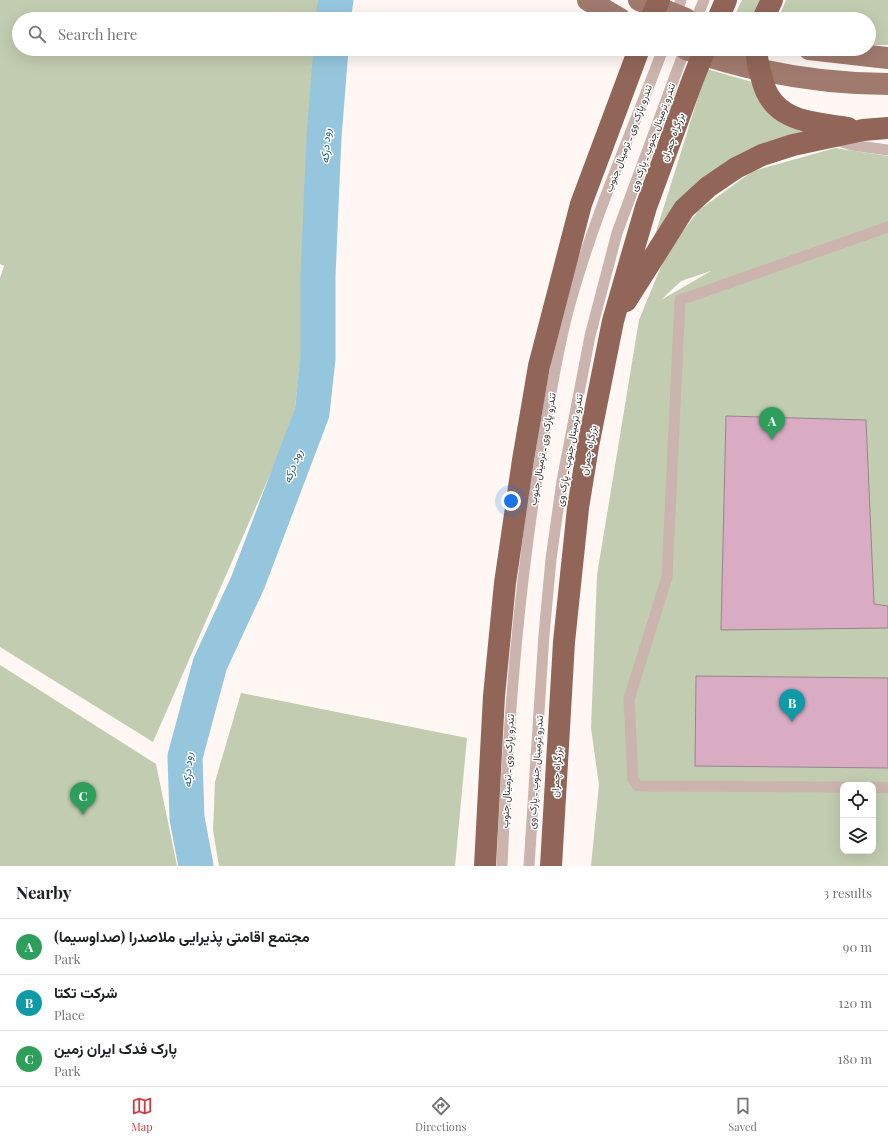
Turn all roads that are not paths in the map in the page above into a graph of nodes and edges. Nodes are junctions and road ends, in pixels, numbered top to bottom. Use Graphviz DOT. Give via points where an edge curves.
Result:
graph roads {
  1 [pos="588,0"];
  2 [pos="639,0"];
  3 [pos="659,0"];
  4 [pos="681,0"];
  5 [pos="704,0"];
  6 [pos="726,0"];
  7 [pos="772,0"];
  8 [pos="608,12"];
  9 [pos="654,12"];
  10 [pos="669,12"];
  11 [pos="677,12"];
  12 [pos="699,12"];
  13 [pos="721,12"];
  14 [pos="766,12"];
  15 [pos="637,56"];
  16 [pos="660,56"];
  17 [pos="682,56"];
  18 [pos="703,56"];
  19 [pos="708,56"];
  20 [pos="756,56"];
  21 [pos="870,56"];
  22 [pos="888,58"];
  23 [pos="883,84"];
  24 [pos="888,128"];
  25 [pos="863,130"];
  26 [pos="825,137"];
  27 [pos="888,150"];
  28 [pos="888,227"];
  29 [pos="613,321"];
  30 [pos="840,787"];
  31 [pos="876,787"];
  32 [pos="888,788"];
  33 [pos="485,866"];
  34 [pos="502,866"];
  35 [pos="530,866"];
  36 [pos="551,866"];
  1 -- 8 [label="main road"];
  2 -- 10 [label="main road"];
  3 -- 9 [label="highway"];
  4 -- 11 [label="lane"];
  5 -- 12 [label="lane"];
  6 -- 13 [label="highway"];
  7 -- 14 [label="highway"];
  15 -- 33 [label="highway" via="581,204 539,366 505,583 494,696"];
  16 -- 34 [label="lane, تندرو پارک وی ـ ترمینال جنوب" via="598,218 567,315 556,369 528,536 519,611 507,746"];
  17 -- 35 [label="lane, تندرو ترمینال جنوب ـ پارک وی" via="617,233 590,336 562,481 544,635"];
  18 -- 29 [label="highway, بزرگراه چمران" via="646,207"];
  19 -- 23 [label="main road" via="780,74"];
  20 -- 25 [label="highway" via="764,91 774,105 792,117"];
  21 -- 22 [label="main road"];
  24 -- 25 [label="highway"];
  25 -- 26 [label="highway"];
  26 -- 27 [label="lane" via="852,145"];
  26 -- 29 [label="highway" via="762,155 708,186 684,209"];
  28 -- 30 [label="lane" via="680,300 667,577 629,699 633,780 638,786"];
  29 -- 36 [label="highway, بزرگراه چمران" via="578,508 564,642"];
  31 -- 32 [label="lane"];
}
